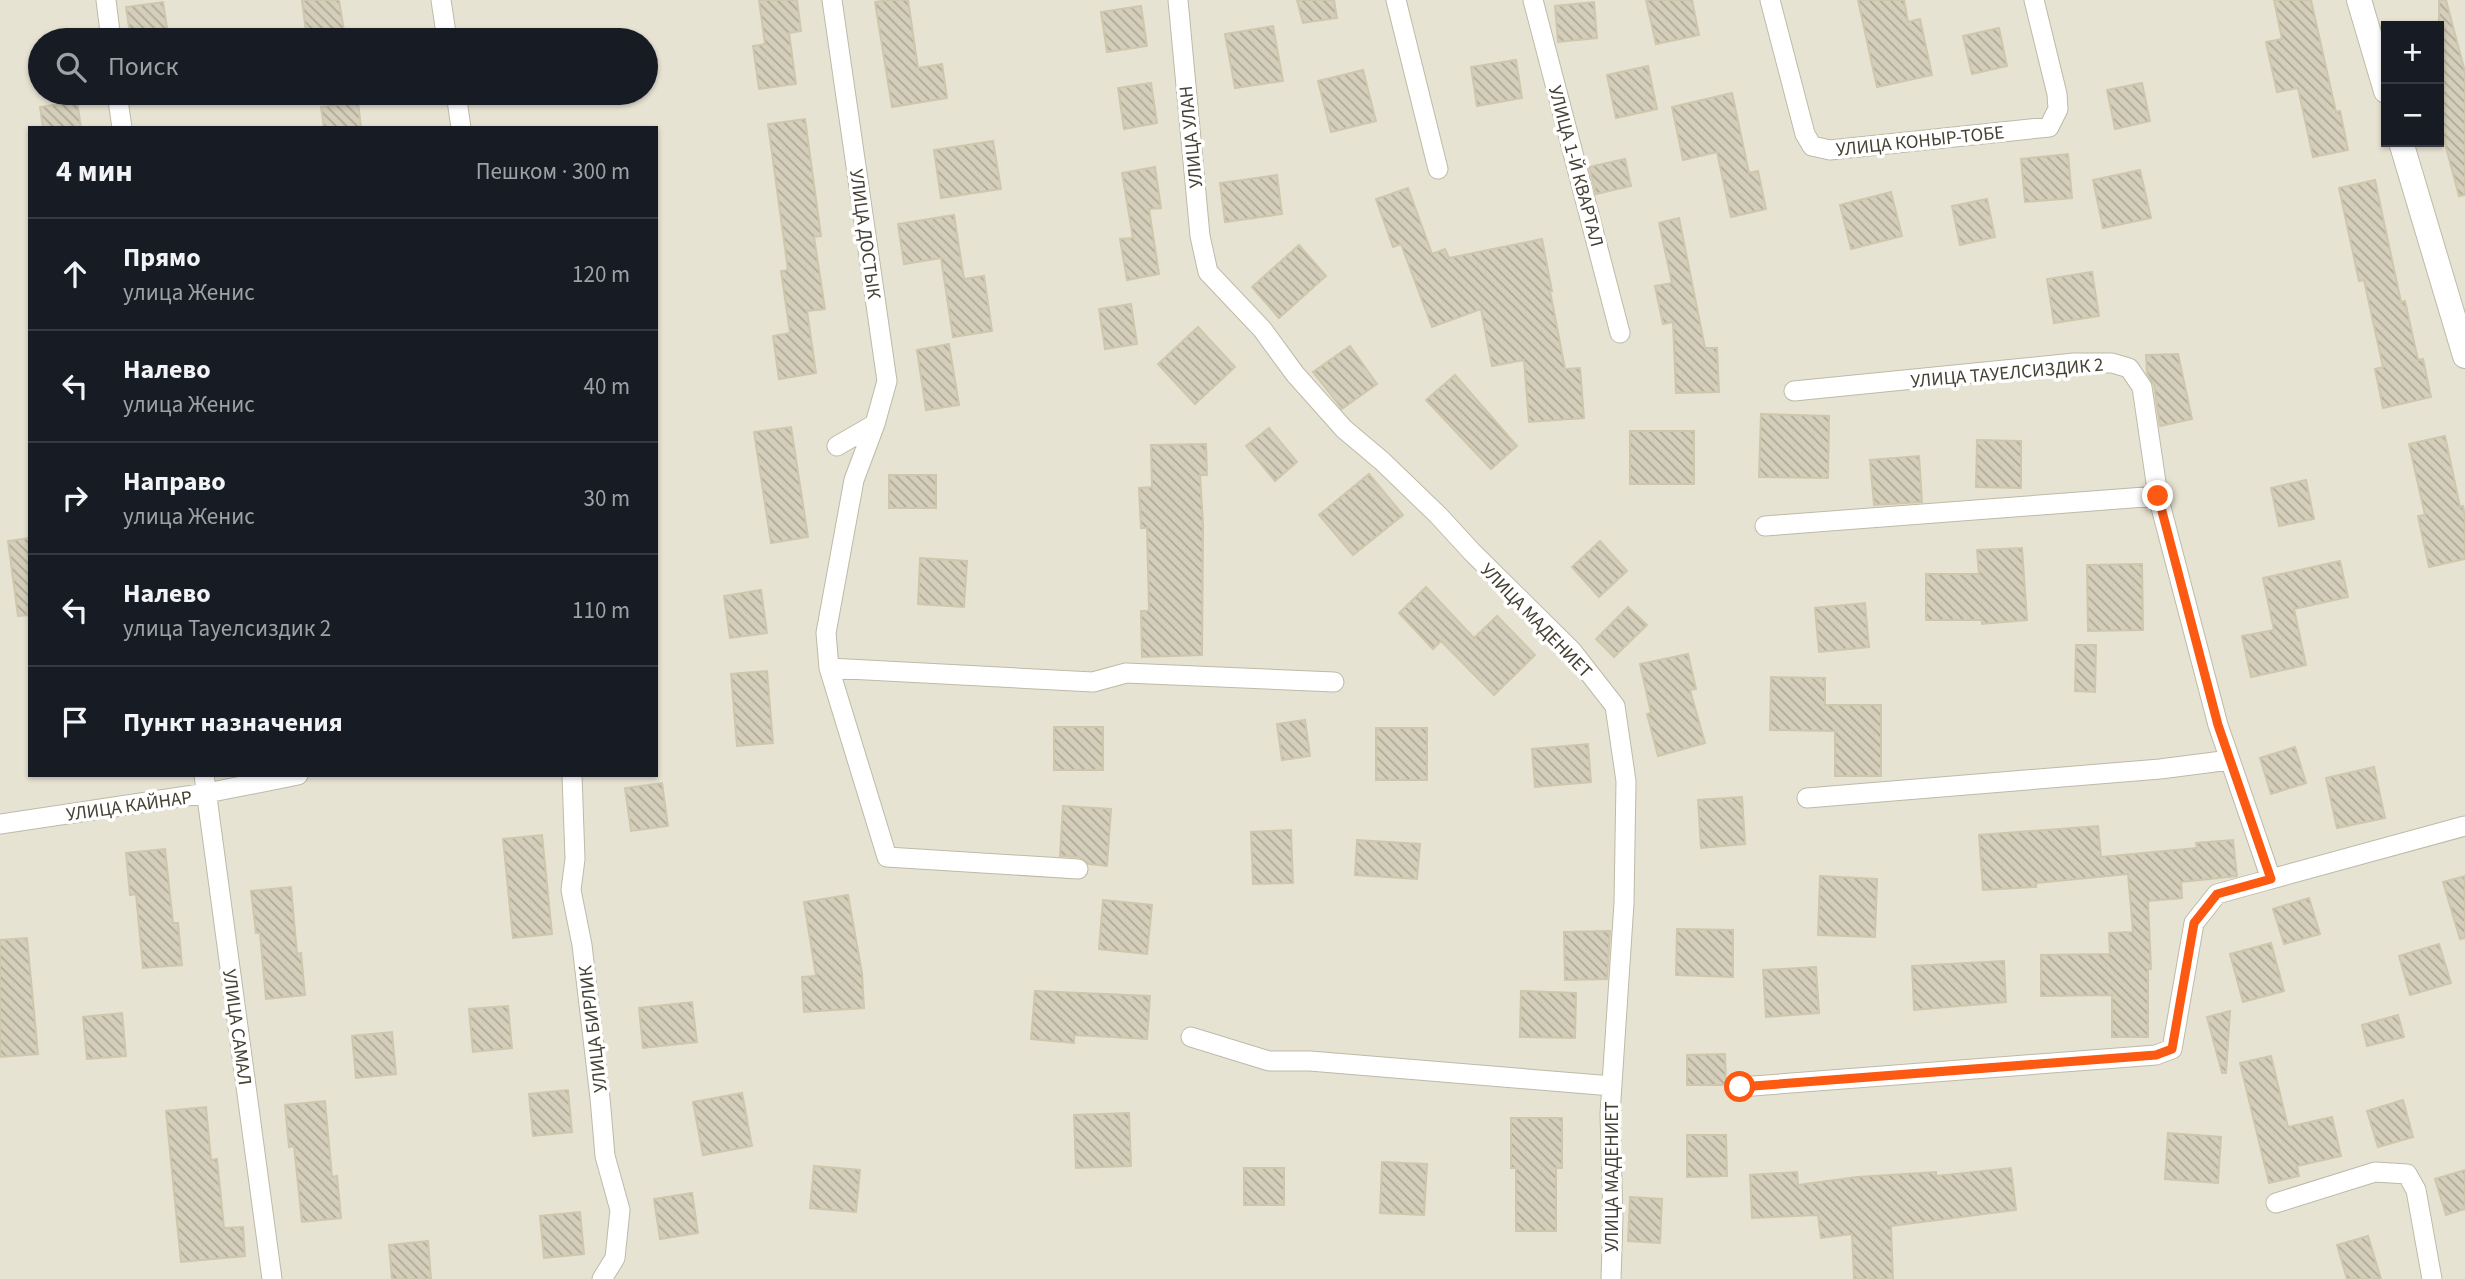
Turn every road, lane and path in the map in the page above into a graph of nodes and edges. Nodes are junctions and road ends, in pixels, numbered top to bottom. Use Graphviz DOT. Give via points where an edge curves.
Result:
graph roads {
  1 [pos="106,0"];
  2 [pos="441,0"];
  3 [pos="832,0"];
  4 [pos="1178,0"];
  5 [pos="1396,0"];
  6 [pos="1533,0"];
  7 [pos="1770,0"];
  8 [pos="2034,0"];
  9 [pos="2359,0"];
  10 [pos="110,28"];
  11 [pos="445,28"];
  12 [pos="2384,84"];
  13 [pos="119,105"];
  14 [pos="458,105"];
  15 [pos="122,126"];
  16 [pos="461,126"];
  17 [pos="2402,147"];
  18 [pos="1438,169"];
  19 [pos="1208,272"];
  20 [pos="1620,333"];
  21 [pos="2465,356"];
  22 [pos="1794,391"];
  23 [pos="875,424"];
  24 [pos="837,446"];
  25 [pos="2158,496"];
  26 [pos="1765,526"];
  27 [pos="829,668"];
  28 [pos="1334,682"];
  29 [pos="2230,760"];
  30 [pos="277,777"];
  31 [pos="572,777"];
  32 [pos="205,784"];
  33 [pos="1807,798"];
  34 [pos="0,824"];
  35 [pos="2465,826"];
  36 [pos="1079,869"];
  37 [pos="2271,879"];
  38 [pos="1191,1037"];
  39 [pos="1612,1086"];
  40 [pos="1740,1087"];
  41 [pos="2276,1203"];
  42 [pos="272,1279"];
  43 [pos="602,1279"];
  44 [pos="1611,1279"];
  45 [pos="2432,1279"];
  1 -- 10 [label="street"];
  2 -- 11 [label="street"];
  3 -- 23 [label="street, УЛИЦА ДОСТЫК" via="887,381"];
  4 -- 19 [label="street, УЛИЦА УЛАН" via="1200,236"];
  5 -- 18 [label="street"];
  6 -- 20 [label="street, УЛИЦА 1-Й КВАРТАЛ"];
  7 -- 8 [label="street, УЛИЦА КОНЫР-ТОБЕ" via="1805,134 1812,146 1830,150 2049,127 2057,109 2057,94"];
  9 -- 12 [label="street"];
  13 -- 15 [label="street"];
  14 -- 16 [label="street"];
  17 -- 21 [label="street"];
  19 -- 39 [label="street, УЛИЦА МАДЕНИЕТ" via="1344,429 1438,515 1572,651 1615,706 1626,781 1624,903"];
  22 -- 25 [label="street, УЛИЦА ТАУЕЛСИЗДИК 2" via="2074,363 2120,365 2129,368 2142,387"];
  23 -- 24 [label="street"];
  23 -- 27 [label="street, УЛИЦА ДОСТЫК" via="852,492 826,633"];
  25 -- 26 [label="street"];
  25 -- 29 [label="street, УЛИЦА ТАУЕЛСИЗДИК 2"];
  27 -- 28 [label="street" via="1093,682 1126,673"];
  27 -- 36 [label="street, УЛИЦА ДОСТЫК" via="887,858"];
  29 -- 33 [label="street"];
  29 -- 37 [label="street, УЛИЦА ТАУЕЛСИЗДИК 2"];
  30 -- 32 [label="street, УЛИЦА КАЙНАР"];
  31 -- 43 [label="street, УЛИЦА БИРЛИК" via="575,859 571,890 582,946 605,1156 620,1210 615,1258"];
  32 -- 34 [label="street, УЛИЦА КАЙНАР"];
  32 -- 42 [label="street, УЛИЦА САМАЛ"];
  35 -- 37 [label="street"];
  37 -- 40 [label="street" via="2217,894 2194,923 2172,1049 2156,1055"];
  38 -- 39 [label="street" via="1269,1061"];
  39 -- 44 [label="street, УЛИЦА МАДЕНИЕТ"];
  41 -- 45 [label="street" via="2375,1172 2407,1174 2416,1190"];
}
